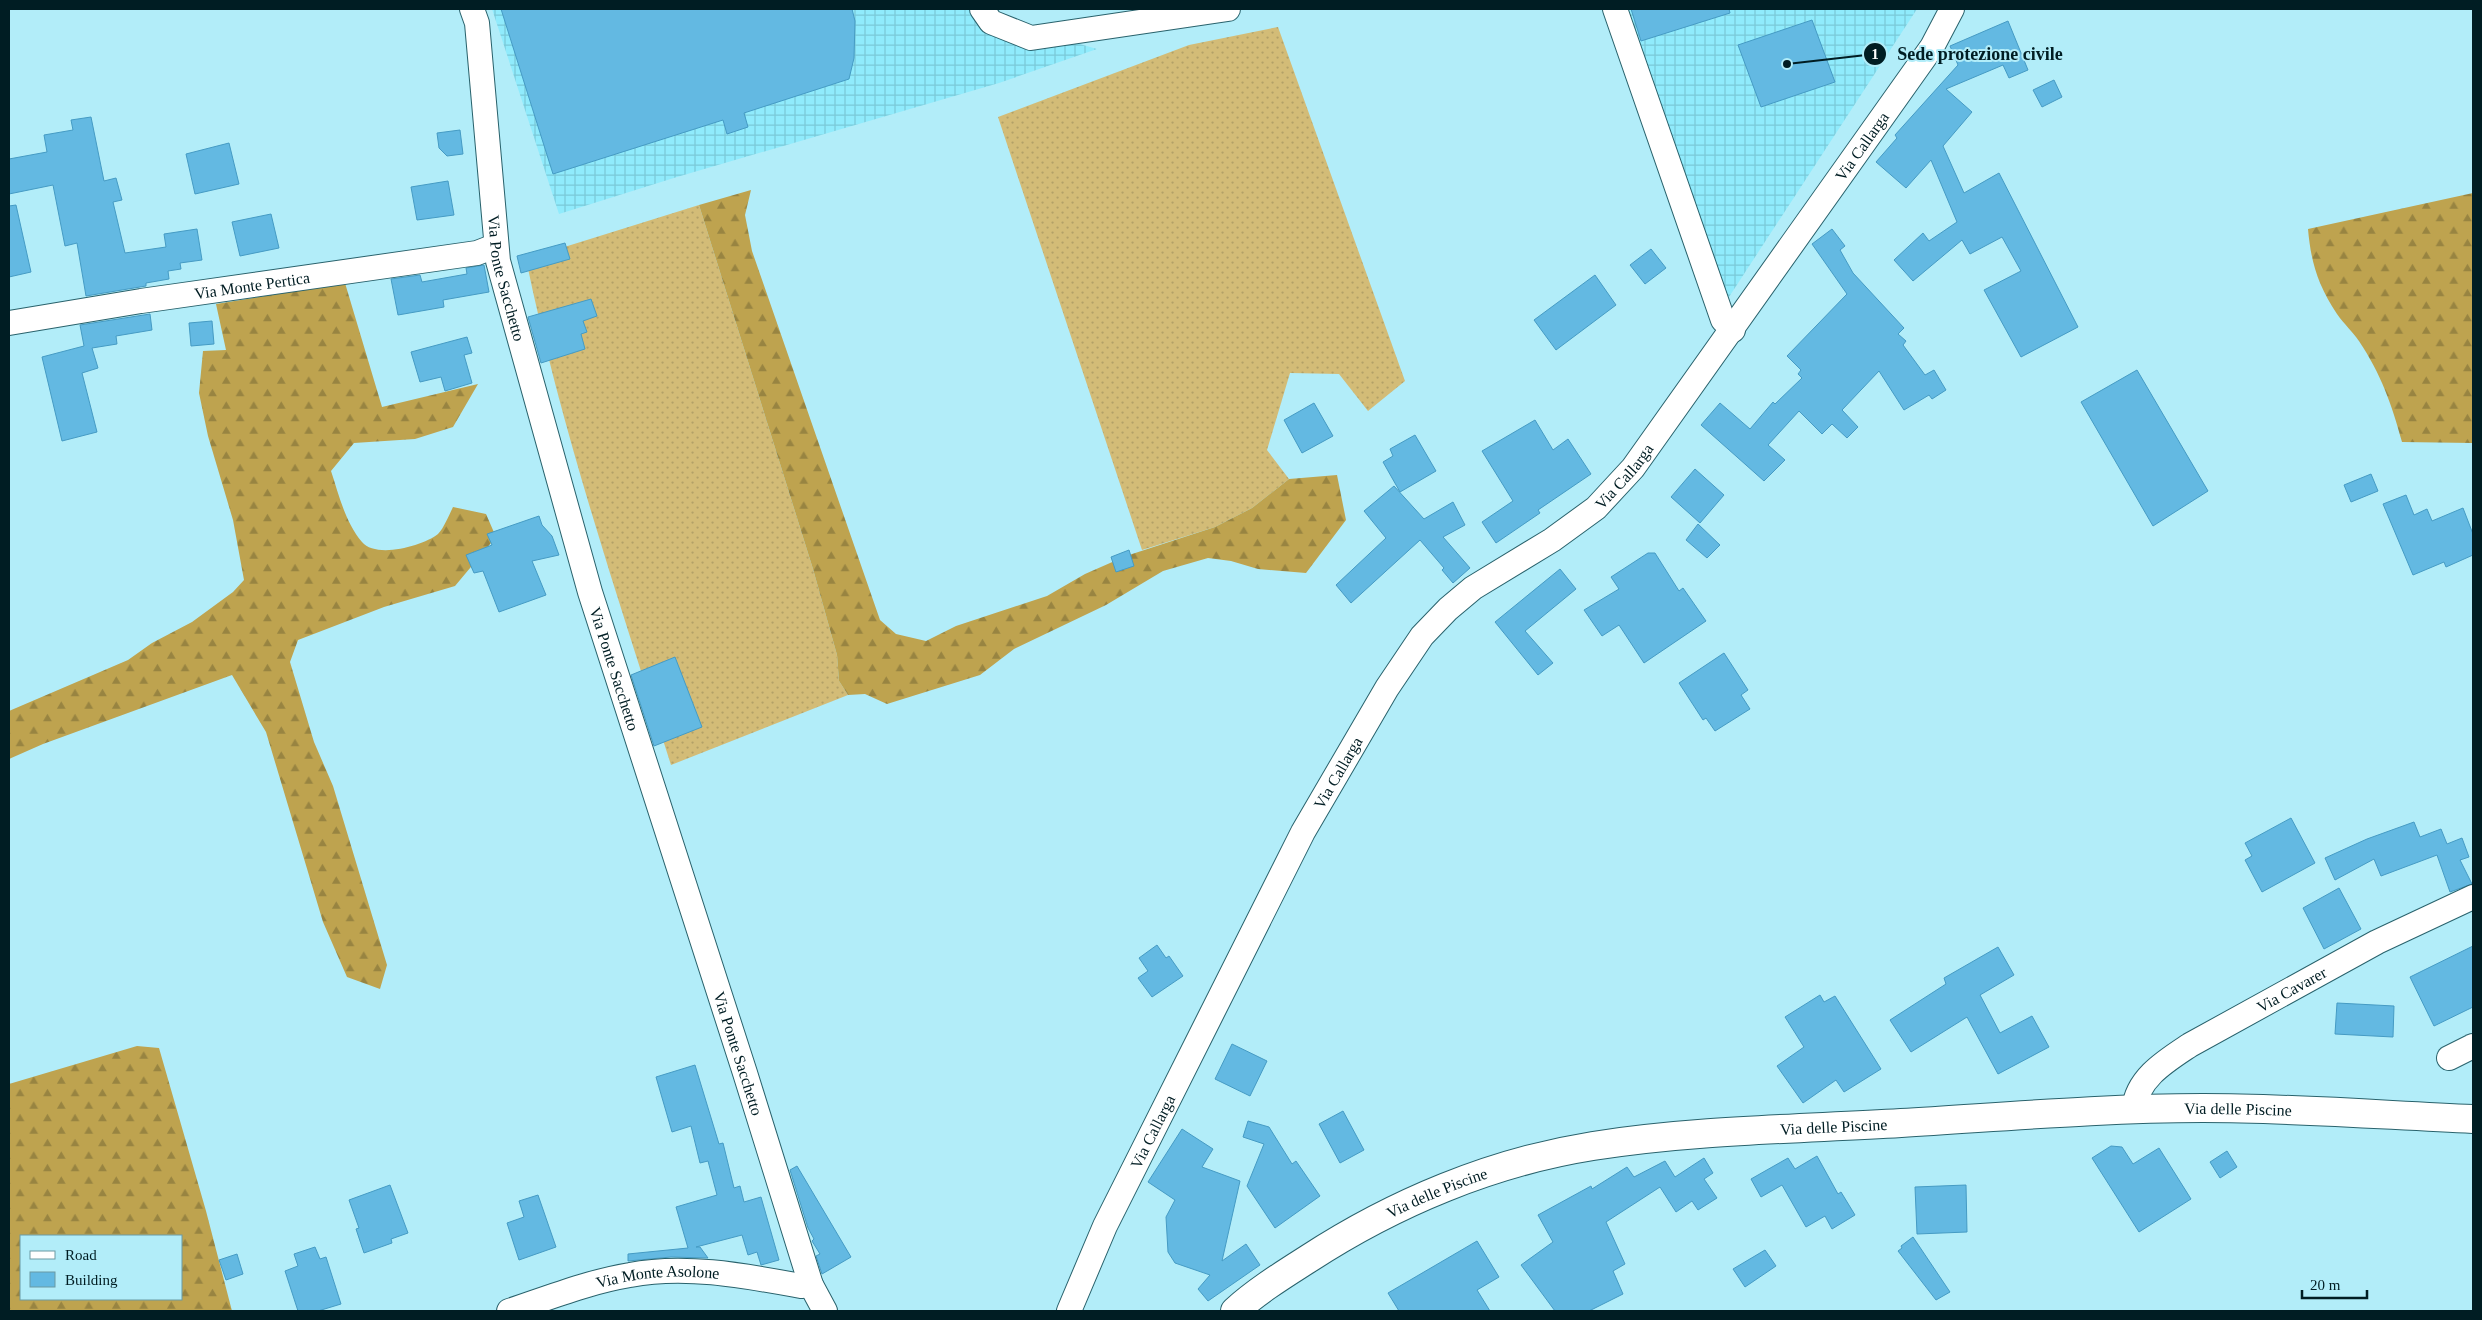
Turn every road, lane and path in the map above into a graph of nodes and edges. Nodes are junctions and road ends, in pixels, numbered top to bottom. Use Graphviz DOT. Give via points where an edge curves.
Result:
graph roads {
  1 [pos="472,9"];
  2 [pos="982,9"];
  3 [pos="1228,9"];
  4 [pos="1615,9"];
  5 [pos="1952,9"];
  6 [pos="495,246"];
  7 [pos="9,323"];
  8 [pos="1733,330"];
  9 [pos="2473,897"];
  10 [pos="2473,1046"];
  11 [pos="2449,1058"];
  12 [pos="2134,1109"];
  13 [pos="2473,1119"];
  14 [pos="811,1285"];
  15 [pos="508,1311"];
  16 [pos="825,1311"];
  17 [pos="1069,1311"];
  18 [pos="1235,1311"];
  1 -- 6 [label="street, Via Ponte Sacchetto" via="477,23"];
  2 -- 3 [label="street" via="991,22 1031,38"];
  4 -- 8 [label="street" via="1723,320"];
  5 -- 8 [label="street, Via Callarga" via="1932,47"];
  6 -- 7 [label="street, Via Monte Pertica" via="477,253"];
  6 -- 14 [label="street, Via Ponte Sacchetto" via="590,592"];
  8 -- 17 [label="street, Via Callarga" via="1633,468 1596,508 1552,540 1473,588 1422,636 1387,688 1303,832 1105,1226"];
  9 -- 12 [label="street, Via Cavarer" via="2377,942 2190,1045 2163,1063 2148,1079 2135,1096"];
  10 -- 11 [label="street"];
  12 -- 13 [label="street, Via delle Piscine" via="2215,1108"];
  12 -- 18 [label="street, Via delle Piscine" via="1666,1138 1592,1146 1540,1158 1447,1187 1387,1213 1294,1267"];
  14 -- 15 [label="street, Via Monte Asolone" via="715,1273 659,1271 605,1280"];
  14 -- 16 [label="street, Via Ponte Sacchetto"];
}
